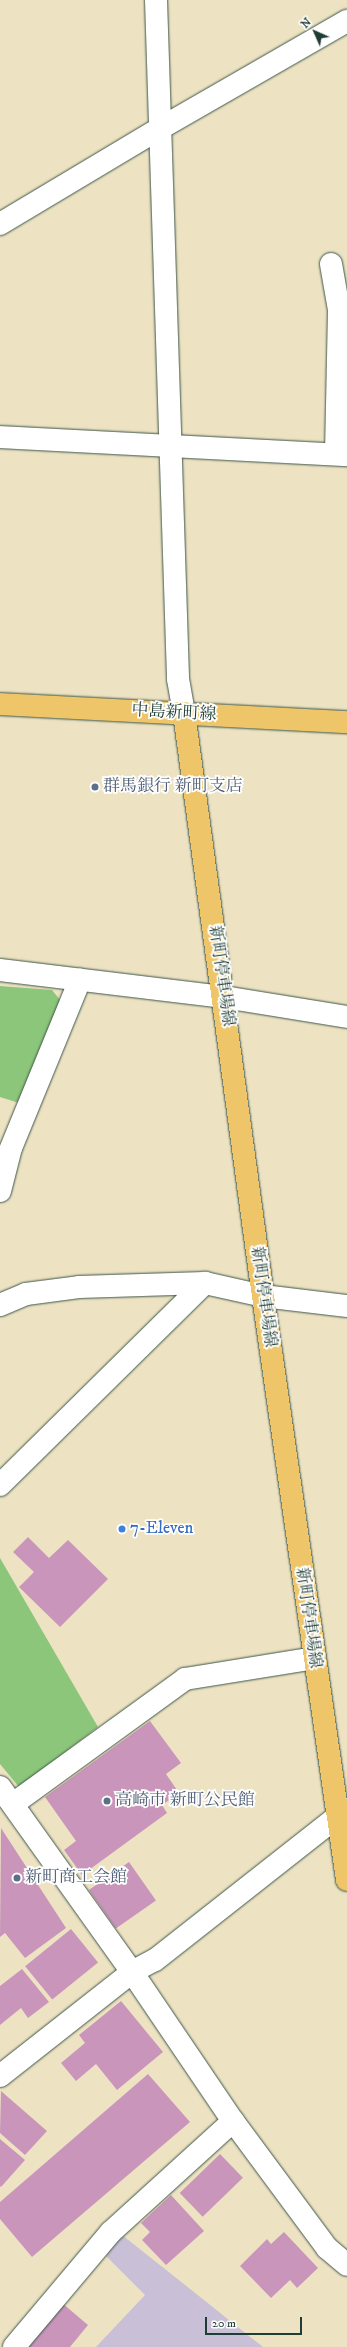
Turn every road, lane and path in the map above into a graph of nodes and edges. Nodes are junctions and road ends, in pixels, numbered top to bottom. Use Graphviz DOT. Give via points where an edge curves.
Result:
graph roads {
  1 [pos="156,0"];
  2 [pos="347,21"];
  3 [pos="159,129"];
  4 [pos="0,224"];
  5 [pos="331,264"];
  6 [pos="343,310"];
  7 [pos="0,437"];
  8 [pos="170,445"];
  9 [pos="341,454"];
  10 [pos="0,704"];
  11 [pos="184,713"];
  12 [pos="347,722"];
  13 [pos="0,970"];
  14 [pos="80,980"];
  15 [pos="224,997"];
  16 [pos="347,1017"];
  17 [pos="0,1191"];
  18 [pos="205,1283"];
  19 [pos="263,1296"];
  20 [pos="0,1305"];
  21 [pos="347,1306"];
  22 [pos="0,1485"];
  23 [pos="314,1658"];
  24 [pos="0,1787"];
  25 [pos="13,1804"];
  26 [pos="342,1813"];
  27 [pos="347,1880"];
  28 [pos="132,1972"];
  29 [pos="0,2076"];
  30 [pos="233,2121"];
  31 [pos="347,2265"];
  32 [pos="14,2347"];
  1 -- 3 [label="street"];
  2 -- 3 [label="street"];
  3 -- 4 [label="street"];
  3 -- 8 [label="street"];
  5 -- 6 [label="street"];
  6 -- 9 [label="street"];
  7 -- 8 [label="street"];
  8 -- 9 [label="street"];
  8 -- 11 [label="street" via="178,680"];
  10 -- 11 [label="main road, 中島新町線"];
  11 -- 12 [label="main road, 中島新町線"];
  11 -- 15 [label="main road, 新町停車場線"];
  13 -- 14 [label="street"];
  14 -- 15 [label="street"];
  14 -- 17 [label="street" via="11,1148"];
  15 -- 16 [label="street"];
  15 -- 19 [label="main road, 新町停車場線"];
  18 -- 19 [label="street"];
  18 -- 20 [label="street" via="79,1287 26,1294"];
  18 -- 22 [label="street"];
  19 -- 21 [label="street"];
  19 -- 23 [label="main road, 新町停車場線"];
  23 -- 25 [label="street" via="185,1679"];
  23 -- 26 [label="main road, 新町停車場線"];
  24 -- 25 [label="street"];
  25 -- 28 [label="street"];
  26 -- 27 [label="main road, 新町停車場線"];
  26 -- 28 [label="street" via="155,1960"];
  28 -- 29 [label="street"];
  28 -- 30 [label="street"];
  30 -- 31 [label="street" via="327,2248"];
  30 -- 32 [label="street" via="111,2232"];
}
